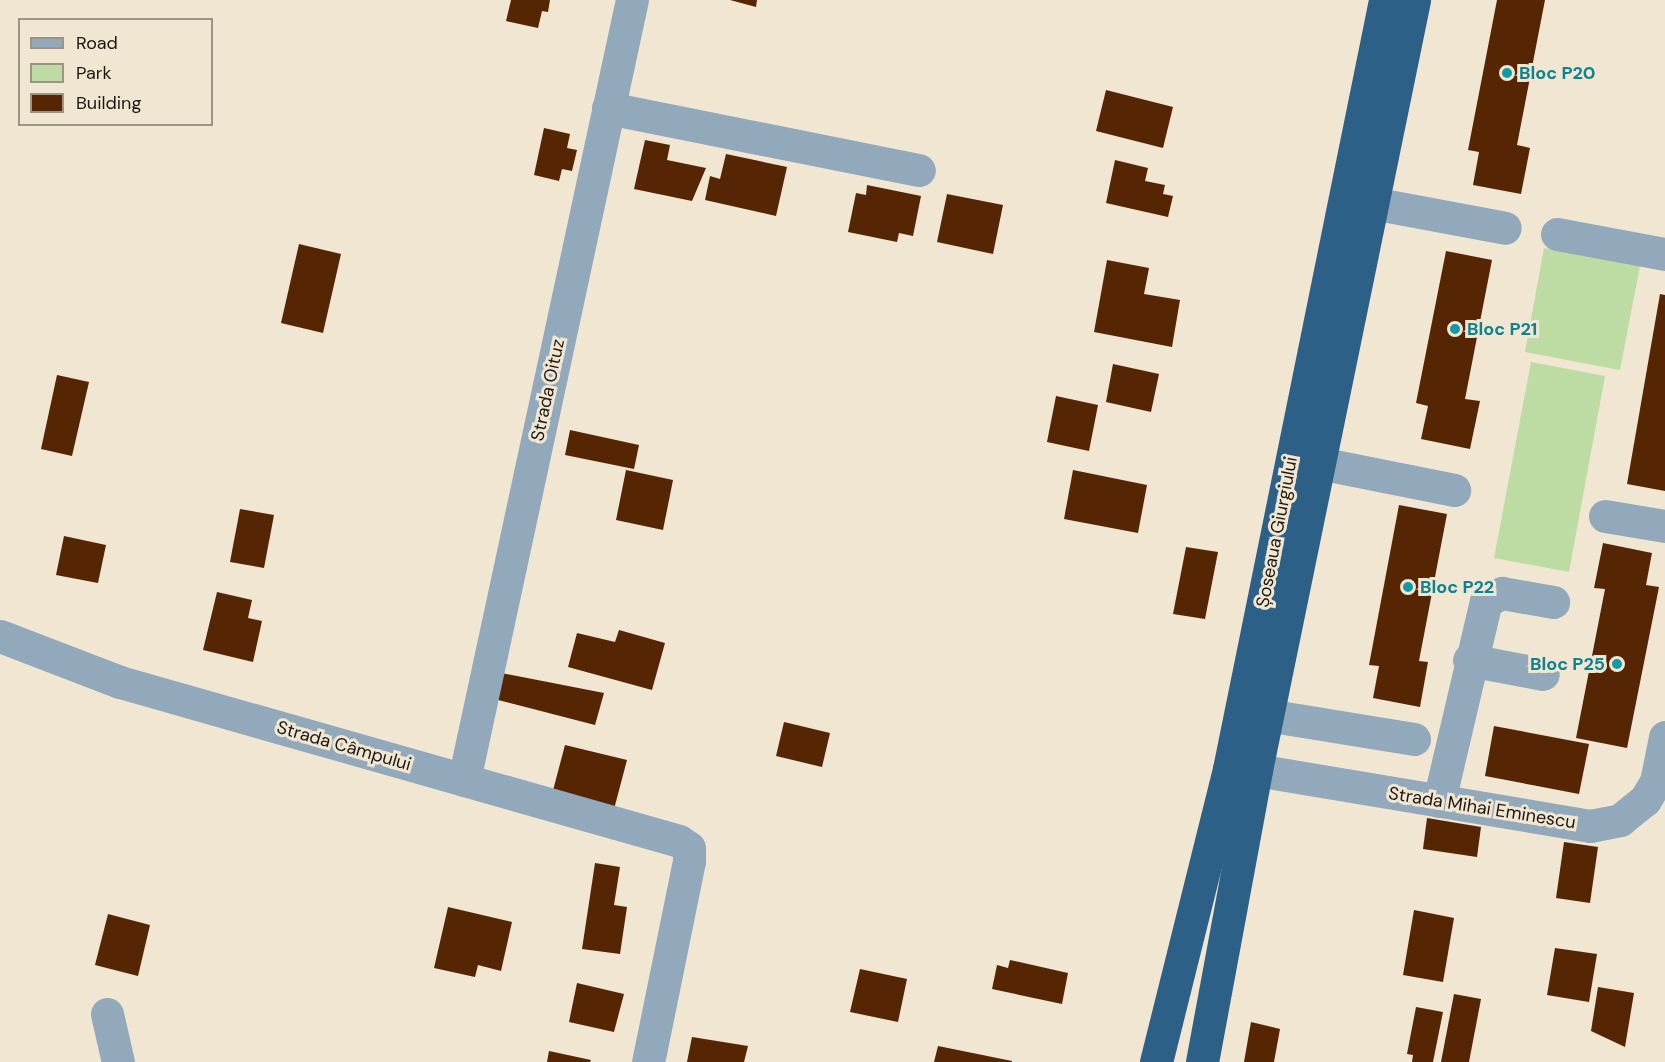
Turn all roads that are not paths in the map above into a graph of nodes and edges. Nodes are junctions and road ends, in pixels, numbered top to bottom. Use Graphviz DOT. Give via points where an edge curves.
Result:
graph roads {
  1 [pos="632,0"];
  2 [pos="1385,0"];
  3 [pos="1414,0"];
  4 [pos="608,108"];
  5 [pos="919,170"];
  6 [pos="1372,203"];
  7 [pos="1505,228"];
  8 [pos="1557,234"];
  9 [pos="1665,254"];
  10 [pos="1319,463"];
  11 [pos="1455,490"];
  12 [pos="1605,516"];
  13 [pos="1665,526"];
  14 [pos="1553,602"];
  15 [pos="0,636"];
  16 [pos="1469,660"];
  17 [pos="1543,674"];
  18 [pos="1267,715"];
  19 [pos="1414,739"];
  20 [pos="1664,745"];
  21 [pos="1256,770"];
  22 [pos="464,780"];
  23 [pos="1439,801"];
  24 [pos="107,1014"];
  25 [pos="118,1062"];
  26 [pos="648,1062"];
  27 [pos="1156,1062"];
  28 [pos="1202,1062"];
  1 -- 4 [label="street, Strada Oituz"];
  2 -- 27 [label="highway, Șoseaua Giurgiului" via="1228,769"];
  3 -- 6 [label="highway, Șoseaua Giurgiului"];
  4 -- 5 [label="street"];
  4 -- 22 [label="street, Strada Oituz"];
  6 -- 7 [label="street"];
  6 -- 10 [label="highway, Șoseaua Giurgiului"];
  8 -- 9 [label="street"];
  10 -- 11 [label="street"];
  10 -- 18 [label="highway, Șoseaua Giurgiului"];
  12 -- 13 [label="street"];
  14 -- 16 [label="street" via="1502,593 1486,601"];
  15 -- 22 [label="street, Strada Câmpului" via="120,682"];
  16 -- 17 [label="street"];
  16 -- 23 [label="street"];
  18 -- 19 [label="street"];
  18 -- 21 [label="highway, Șoseaua Giurgiului"];
  20 -- 23 [label="street, Strada Mihai Eminescu" via="1656,782 1645,800 1620,820 1590,826"];
  21 -- 23 [label="street, Strada Mihai Eminescu"];
  21 -- 28 [label="highway, Șoseaua Giurgiului"];
  22 -- 26 [label="street, Strada Câmpului" via="679,841 689,848"];
  24 -- 25 [label="street"];
}
